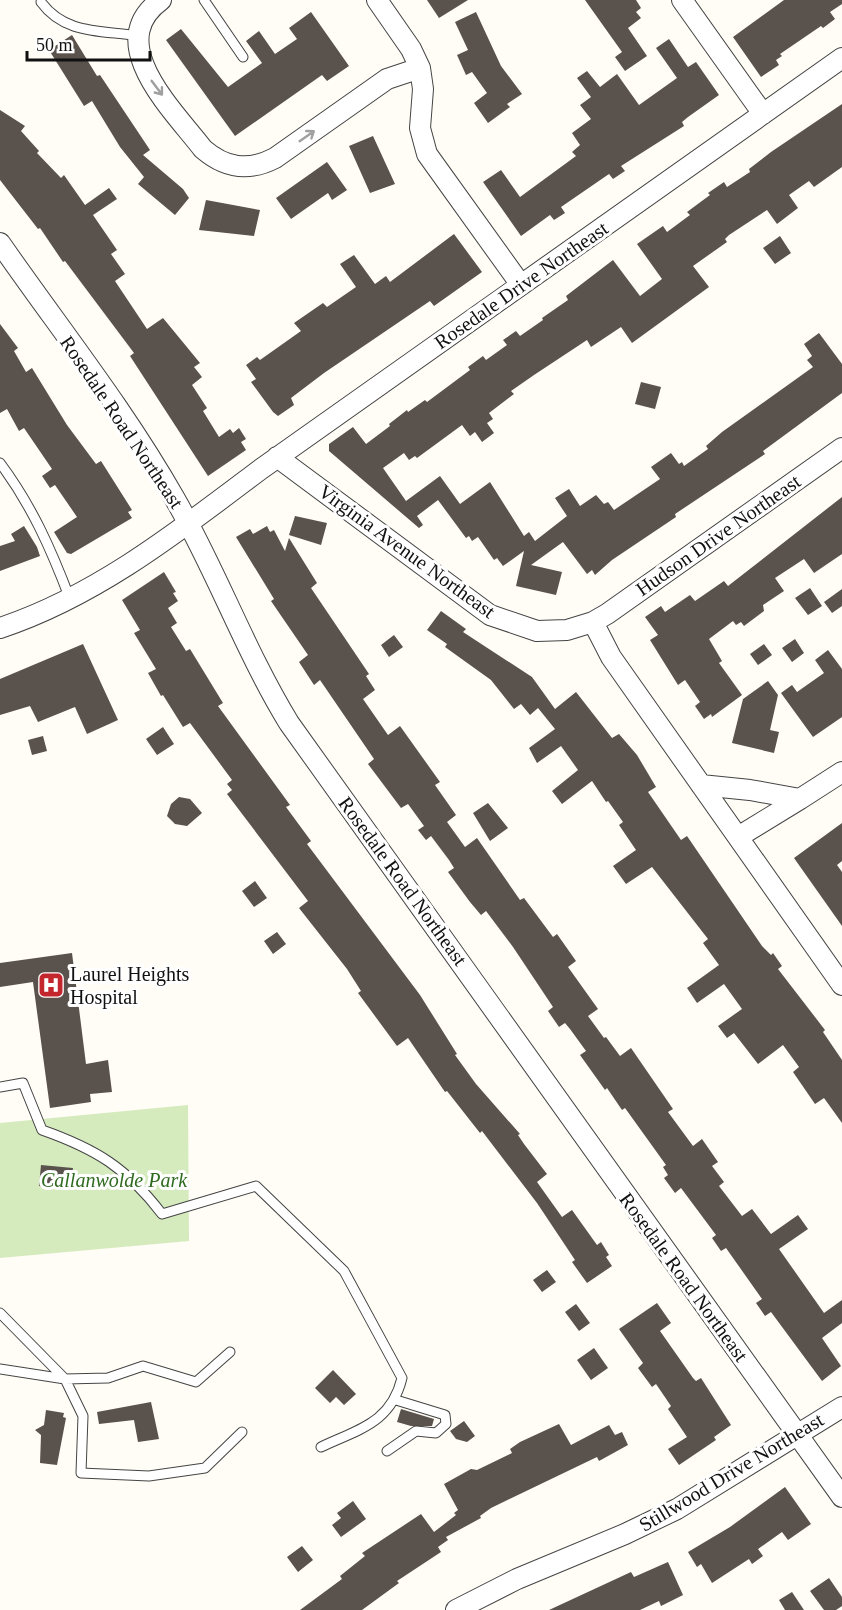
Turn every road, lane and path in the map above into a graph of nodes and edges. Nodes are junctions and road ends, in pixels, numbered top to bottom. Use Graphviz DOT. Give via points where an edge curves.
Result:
graph roads {
  1 [pos="160,0"];
  2 [pos="204,0"];
  3 [pos="377,0"];
  4 [pos="682,0"];
  5 [pos="41,2"];
  6 [pos="139,36"];
  7 [pos="243,57"];
  8 [pos="842,58"];
  9 [pos="420,68"];
  10 [pos="763,114"];
  11 [pos="0,243"];
  12 [pos="521,285"];
  13 [pos="842,448"];
  14 [pos="277,457"];
  15 [pos="0,463"];
  16 [pos="196,519"];
  17 [pos="70,599"];
  18 [pos="593,622"];
  19 [pos="0,628"];
  20 [pos="842,772"];
  21 [pos="701,785"];
  22 [pos="800,799"];
  23 [pos="738,837"];
  24 [pos="842,985"];
  25 [pos="0,1087"];
  26 [pos="0,1313"];
  27 [pos="230,1352"];
  28 [pos="0,1369"];
  29 [pos="65,1379"];
  30 [pos="396,1400"];
  31 [pos="842,1407"];
  32 [pos="242,1432"];
  33 [pos="796,1433"];
  34 [pos="321,1448"];
  35 [pos="387,1450"];
  36 [pos="842,1497"];
  37 [pos="456,1610"];
  1 -- 6 [label="street" via="145,16"];
  2 -- 7 [label="lane"];
  3 -- 9 [label="street"];
  4 -- 10 [label="street"];
  5 -- 6 [label="lane" via="55,19 69,26"];
  6 -- 9 [label="street, one-way" via="138,51 145,71 203,149 215,159 247,168 269,162 387,79"];
  8 -- 10 [label="street, Rosedale Drive Northeast"];
  9 -- 12 [label="street" via="420,128 427,154"];
  10 -- 12 [label="street, Rosedale Drive Northeast"];
  11 -- 16 [label="street, Rosedale Road Northeast"];
  12 -- 14 [label="street, Rosedale Drive Northeast"];
  13 -- 18 [label="street, Hudson Drive Northeast"];
  14 -- 16 [label="street, Rosedale Drive Northeast"];
  14 -- 18 [label="street, Virginia Avenue Northeast" via="490,615 537,631 567,630"];
  15 -- 17 [label="lane" via="49,542"];
  16 -- 17 [label="street" via="93,588"];
  16 -- 33 [label="street, Rosedale Road Northeast" via="266,683 289,723"];
  17 -- 19 [label="street"];
  18 -- 21 [label="street" via="611,657"];
  20 -- 22 [label="street"];
  21 -- 22 [label="street"];
  21 -- 23 [label="street"];
  22 -- 23 [label="street"];
  23 -- 24 [label="street"];
  25 -- 30 [label="lane" via="23,1083 42,1130 83,1144 119,1169 141,1186 162,1214 256,1186 344,1271 402,1378"];
  26 -- 29 [label="lane"];
  27 -- 29 [label="lane" via="196,1382 143,1366 108,1378"];
  28 -- 29 [label="lane"];
  29 -- 32 [label="lane" via="83,1416 81,1473 149,1476 205,1468"];
  30 -- 34 [label="lane" via="380,1419"];
  30 -- 35 [label="lane" via="445,1415 446,1424 436,1433 416,1431"];
  31 -- 33 [label="street, Stillwood Drive Northeast"];
  33 -- 36 [label="street, Rosedale Road Northeast"];
  33 -- 37 [label="street, Stillwood Drive Northeast" via="654,1522 517,1579"];
}
